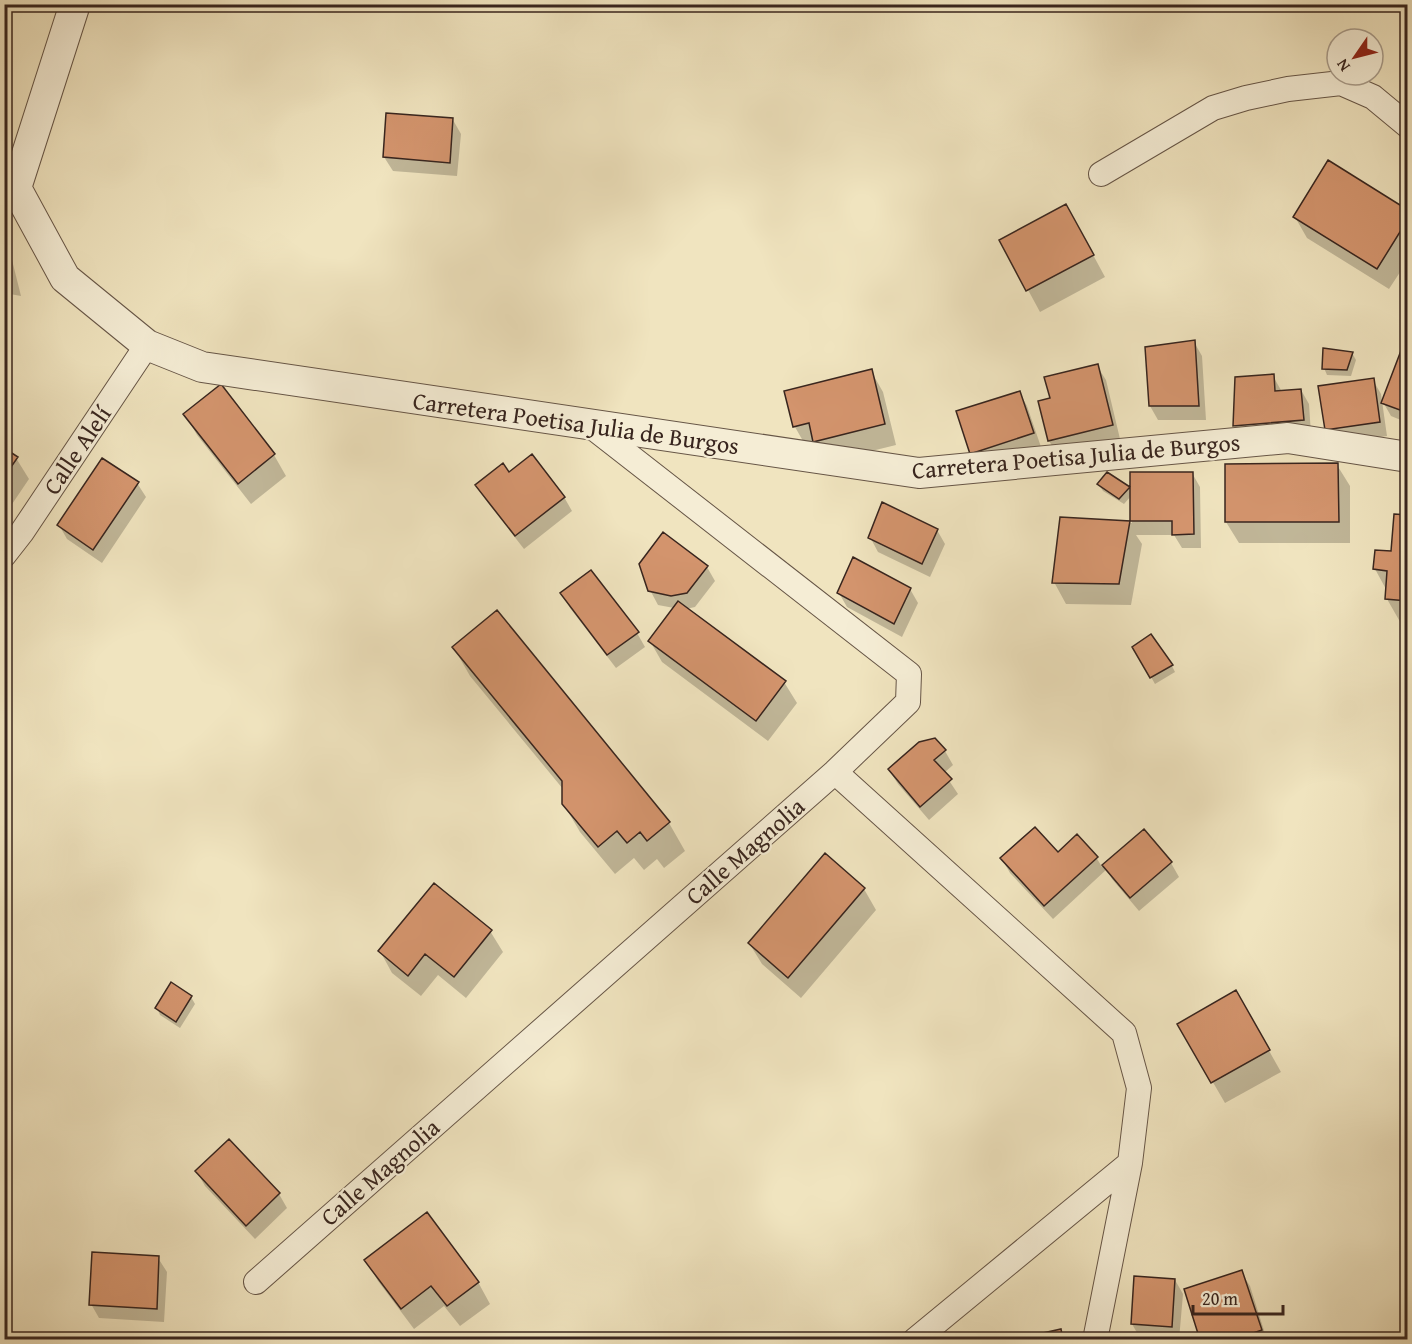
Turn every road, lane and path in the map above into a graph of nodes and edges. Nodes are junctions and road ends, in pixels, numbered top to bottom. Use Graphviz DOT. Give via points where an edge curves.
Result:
graph roads {
  1 [pos="75,4"];
  2 [pos="1407,126"];
  3 [pos="1101,174"];
  4 [pos="147,345"];
  5 [pos="591,426"];
  6 [pos="1407,457"];
  7 [pos="4,555"];
  8 [pos="835,772"];
  9 [pos="1130,1163"];
  10 [pos="256,1282"];
  11 [pos="915,1340"];
  12 [pos="1095,1340"];
  1 -- 4 [label="street, Carretera Poetisa Julia de Burgos" via="16,188 65,278"];
  2 -- 3 [label="street" via="1373,97 1341,83 1288,89 1213,108"];
  4 -- 5 [label="street, Carretera Poetisa Julia de Burgos" via="202,367"];
  4 -- 7 [label="street, Calle Alelí"];
  5 -- 6 [label="street, Carretera Poetisa Julia de Burgos" via="919,473 1288,438"];
  5 -- 8 [label="street, Calle Magnolia" via="909,674 908,702"];
  8 -- 9 [label="street" via="1124,1033 1138,1088"];
  8 -- 10 [label="street, Calle Magnolia"];
  9 -- 11 [label="street"];
  9 -- 12 [label="street"];
}
